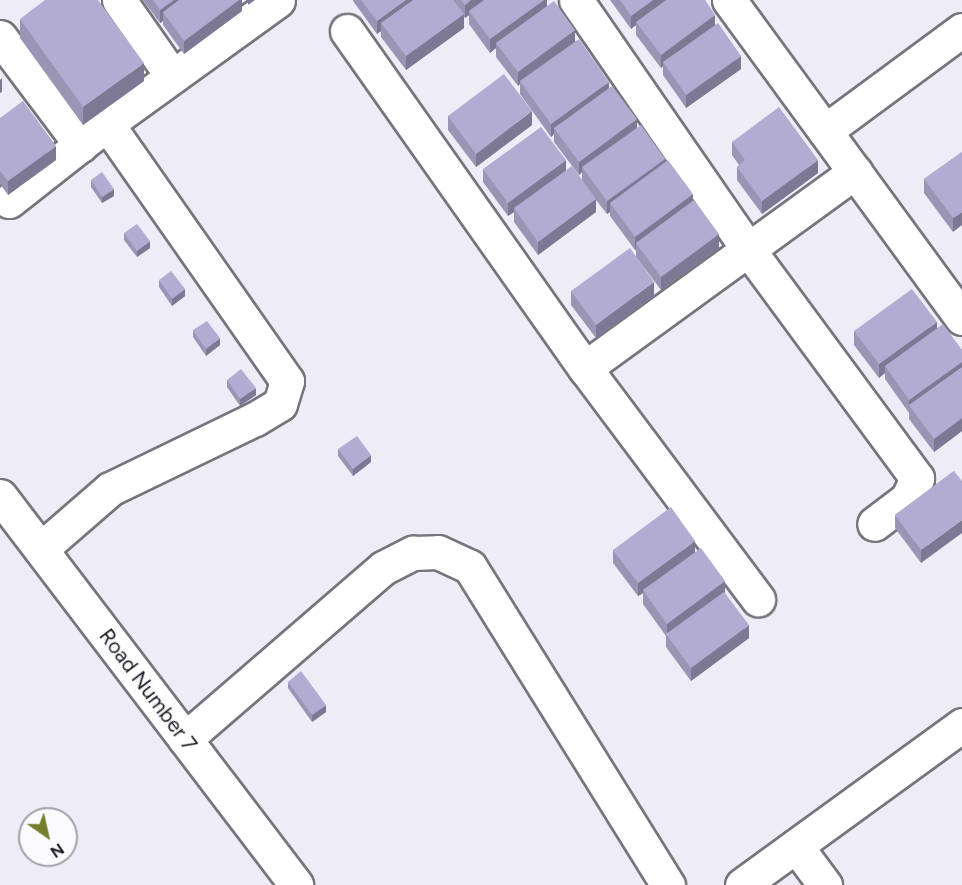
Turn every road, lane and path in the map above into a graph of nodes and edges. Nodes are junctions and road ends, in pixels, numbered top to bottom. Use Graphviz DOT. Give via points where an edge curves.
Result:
graph roads {
  1 [pos="119,0"];
  2 [pos="278,0"];
  3 [pos="576,0"];
  4 [pos="729,0"];
  5 [pos="962,30"];
  6 [pos="347,32"];
  7 [pos="0,37"];
  8 [pos="172,76"];
  9 [pos="107,124"];
  10 [pos="825,131"];
  11 [pos="81,145"];
  12 [pos="855,172"];
  13 [pos="9,201"];
  14 [pos="748,249"];
  15 [pos="962,318"];
  16 [pos="585,368"];
  17 [pos="0,496"];
  18 [pos="874,524"];
  19 [pos="41,549"];
  20 [pos="758,600"];
  21 [pos="962,725"];
  22 [pos="185,739"];
  23 [pos="796,846"];
  24 [pos="296,885"];
  25 [pos="668,885"];
  26 [pos="742,885"];
  27 [pos="825,885"];
  1 -- 8 [label="street"];
  2 -- 8 [label="street"];
  3 -- 14 [label="street"];
  4 -- 10 [label="street"];
  5 -- 10 [label="street"];
  6 -- 16 [label="street"];
  7 -- 11 [label="street"];
  8 -- 9 [label="street"];
  9 -- 11 [label="street"];
  9 -- 19 [label="street" via="287,381 280,404 110,489"];
  10 -- 12 [label="street"];
  11 -- 13 [label="street"];
  12 -- 14 [label="street"];
  12 -- 15 [label="street"];
  14 -- 16 [label="street"];
  14 -- 18 [label="street" via="917,478 907,499"];
  16 -- 20 [label="street"];
  17 -- 19 [label="street, Road Number 7"];
  19 -- 22 [label="street, Road Number 7"];
  21 -- 23 [label="street"];
  22 -- 24 [label="street, Road Number 7"];
  22 -- 25 [label="street" via="383,568 413,553 438,552 470,567"];
  23 -- 26 [label="street"];
  23 -- 27 [label="street"];
}
